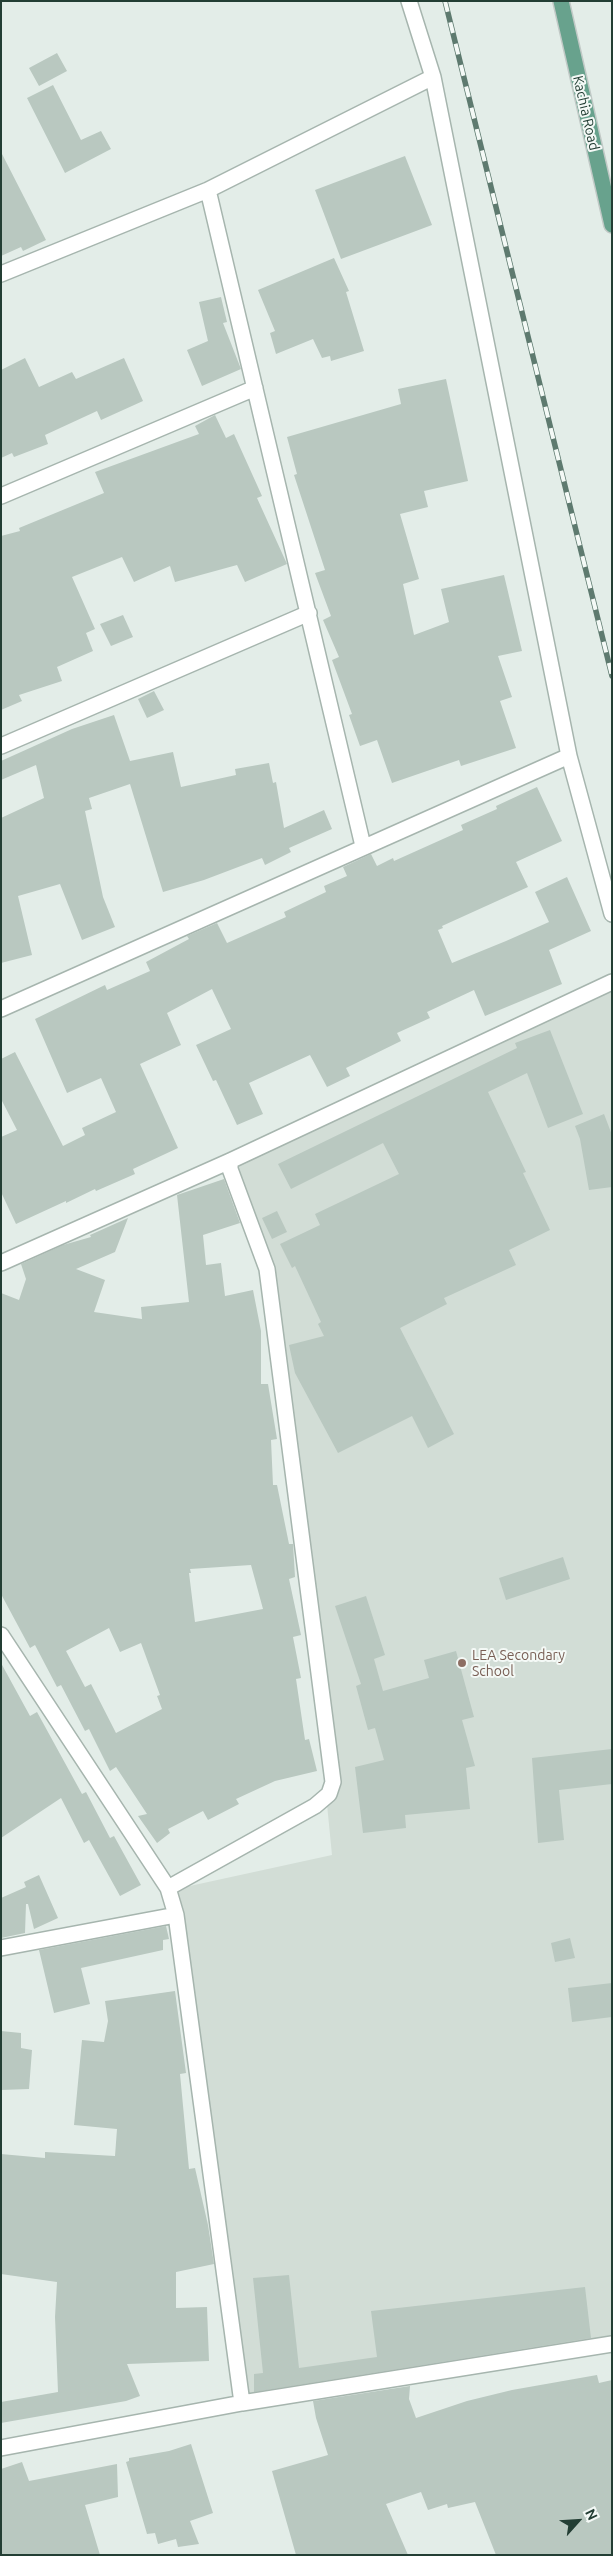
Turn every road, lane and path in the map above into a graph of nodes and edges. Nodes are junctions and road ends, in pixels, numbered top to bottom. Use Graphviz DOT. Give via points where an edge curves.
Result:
graph roads {
  1 [pos="409,1"];
  2 [pos="561,1"];
  3 [pos="432,77"];
  4 [pos="208,190"];
  5 [pos="612,225"];
  6 [pos="1,274"];
  7 [pos="255,388"];
  8 [pos="1,496"];
  9 [pos="309,613"];
  10 [pos="1,746"];
  11 [pos="569,756"];
  12 [pos="364,846"];
  13 [pos="612,914"];
  14 [pos="612,982"];
  15 [pos="1,1009"];
  16 [pos="230,1161"];
  17 [pos="1,1263"];
  18 [pos="1,1635"];
  19 [pos="168,1888"];
  20 [pos="176,1915"];
  21 [pos="1,1948"];
  22 [pos="612,2344"];
  23 [pos="242,2403"];
  24 [pos="1,2448"];
  1 -- 3 [label="street"];
  2 -- 5 [label="main road, Kachia Road"];
  3 -- 4 [label="street"];
  3 -- 11 [label="street"];
  4 -- 6 [label="street"];
  4 -- 7 [label="street"];
  7 -- 8 [label="street"];
  7 -- 9 [label="street"];
  9 -- 10 [label="street"];
  9 -- 12 [label="street"];
  11 -- 12 [label="street"];
  11 -- 13 [label="street"];
  12 -- 15 [label="street"];
  14 -- 16 [label="street"];
  16 -- 17 [label="street"];
  16 -- 19 [label="street" via="230,1169 267,1269 333,1782 329,1794 315,1806"];
  18 -- 19 [label="street"];
  19 -- 20 [label="street"];
  20 -- 21 [label="street"];
  20 -- 23 [label="street"];
  22 -- 23 [label="street"];
  23 -- 24 [label="street"];
}
